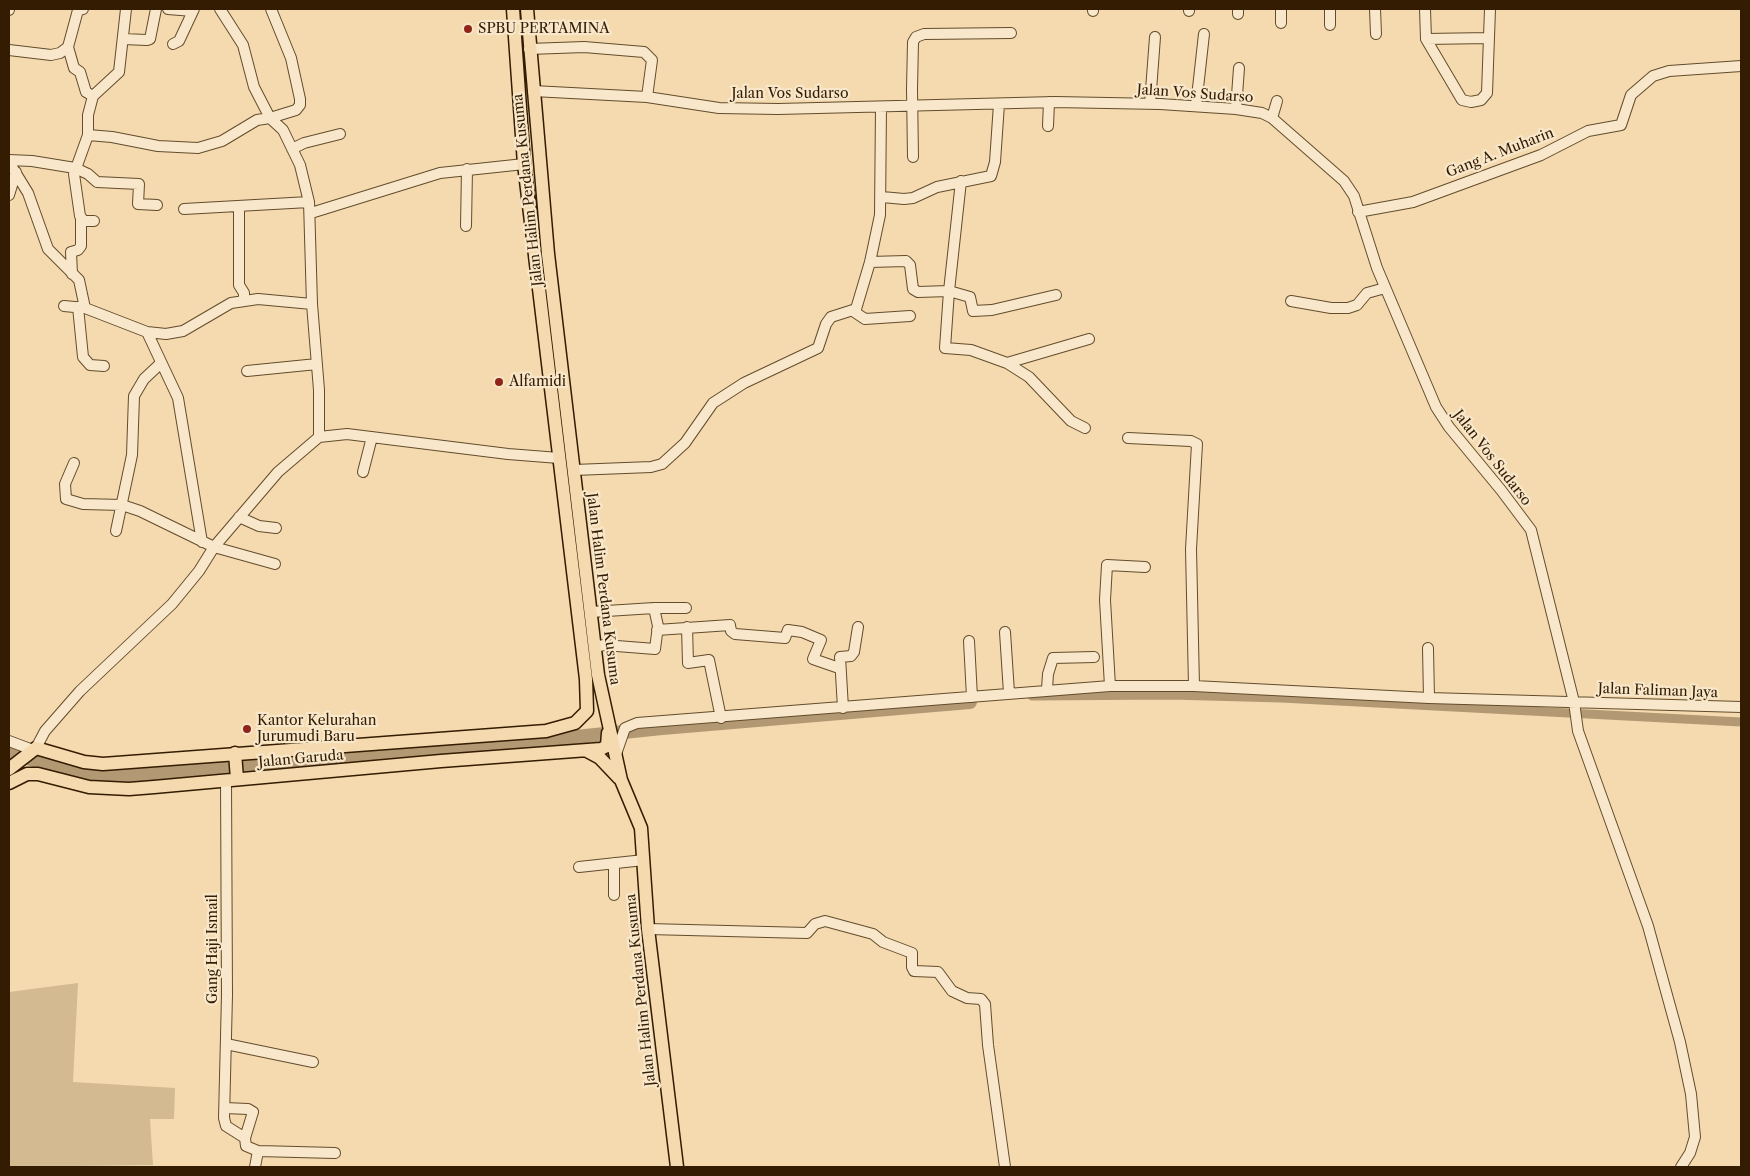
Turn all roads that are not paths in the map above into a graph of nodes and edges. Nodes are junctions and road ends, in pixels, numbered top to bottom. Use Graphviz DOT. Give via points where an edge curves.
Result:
graph roads {
  1 [pos="83,9"];
  2 [pos="126,9"];
  3 [pos="156,9"];
  4 [pos="168,9"];
  5 [pos="220,9"];
  6 [pos="271,9"];
  7 [pos="512,9"];
  8 [pos="527,9"];
  9 [pos="1282,9"];
  10 [pos="1330,9"];
  11 [pos="1375,9"];
  12 [pos="1425,9"];
  13 [pos="1490,9"];
  14 [pos="193,10"];
  15 [pos="1282,23"];
  16 [pos="1330,25"];
  17 [pos="1011,33"];
  18 [pos="1204,34"];
  19 [pos="1376,34"];
  20 [pos="1155,37"];
  21 [pos="1490,38"];
  22 [pos="123,39"];
  23 [pos="1426,39"];
  24 [pos="172,44"];
  25 [pos="68,47"];
  26 [pos="9,50"];
  27 [pos="529,50"];
  28 [pos="1741,66"];
  29 [pos="1239,68"];
  30 [pos="533,92"];
  31 [pos="93,96"];
  32 [pos="647,98"];
  33 [pos="1277,100"];
  34 [pos="1049,102"];
  35 [pos="999,104"];
  36 [pos="1150,104"];
  37 [pos="913,106"];
  38 [pos="1196,106"];
  39 [pos="881,107"];
  40 [pos="1236,109"];
  41 [pos="270,118"];
  42 [pos="1272,118"];
  43 [pos="1048,126"];
  44 [pos="340,134"];
  45 [pos="88,135"];
  46 [pos="292,149"];
  47 [pos="913,156"];
  48 [pos="9,161"];
  49 [pos="524,164"];
  50 [pos="75,168"];
  51 [pos="467,168"];
  52 [pos="16,172"];
  53 [pos="961,181"];
  54 [pos="9,195"];
  55 [pos="882,197"];
  56 [pos="309,202"];
  57 [pos="158,206"];
  58 [pos="239,207"];
  59 [pos="184,209"];
  60 [pos="1358,212"];
  61 [pos="311,213"];
  62 [pos="81,217"];
  63 [pos="94,221"];
  64 [pos="466,226"];
  65 [pos="870,262"];
  66 [pos="72,274"];
  67 [pos="1385,288"];
  68 [pos="949,291"];
  69 [pos="1056,295"];
  70 [pos="554,296"];
  71 [pos="539,298"];
  72 [pos="244,301"];
  73 [pos="1291,301"];
  74 [pos="312,304"];
  75 [pos="64,306"];
  76 [pos="82,308"];
  77 [pos="853,311"];
  78 [pos="910,316"];
  79 [pos="147,332"];
  80 [pos="1089,338"];
  81 [pos="561,361"];
  82 [pos="1007,363"];
  83 [pos="160,364"];
  84 [pos="317,364"];
  85 [pos="547,364"];
  86 [pos="104,366"];
  87 [pos="247,372"];
  88 [pos="1085,428"];
  89 [pos="319,437"];
  90 [pos="372,437"];
  91 [pos="1128,438"];
  92 [pos="558,458"];
  93 [pos="74,462"];
  94 [pos="574,470"];
  95 [pos="363,472"];
  96 [pos="122,505"];
  97 [pos="238,517"];
  98 [pos="276,528"];
  99 [pos="116,531"];
  100 [pos="202,542"];
  101 [pos="214,547"];
  102 [pos="276,564"];
  103 [pos="1144,567"];
  104 [pos="654,608"];
  105 [pos="686,608"];
  106 [pos="591,612"];
  107 [pos="687,627"];
  108 [pos="858,627"];
  109 [pos="658,630"];
  110 [pos="1005,632"];
  111 [pos="969,641"];
  112 [pos="595,647"];
  113 [pos="1428,648"];
  114 [pos="1094,657"];
  115 [pos="839,668"];
  116 [pos="1110,686"];
  117 [pos="1194,686"];
  118 [pos="1048,690"];
  119 [pos="1009,693"];
  120 [pos="972,697"];
  121 [pos="1428,698"];
  122 [pos="1574,704"];
  123 [pos="1741,707"];
  124 [pos="843,708"];
  125 [pos="587,711"];
  126 [pos="721,718"];
  127 [pos="611,733"];
  128 [pos="9,741"];
  129 [pos="33,750"];
  130 [pos="587,751"];
  131 [pos="235,755"];
  132 [pos="12,764"];
  133 [pos="233,777"];
  134 [pos="620,780"];
  135 [pos="9,783"];
  136 [pos="644,860"];
  137 [pos="614,863"];
  138 [pos="578,867"];
  139 [pos="614,895"];
  140 [pos="648,929"];
  141 [pos="226,1044"];
  142 [pos="313,1062"];
  143 [pos="225,1113"];
  144 [pos="245,1138"];
  145 [pos="258,1151"];
  146 [pos="335,1153"];
  147 [pos="255,1167"];
  148 [pos="677,1167"];
  149 [pos="1005,1167"];
  150 [pos="1681,1167"];
  1 -- 25 [label="street" via="78,10"];
  2 -- 22 [label="street"];
  3 -- 22 [label="street" via="150,38 141,41"];
  4 -- 14 [label="street"];
  5 -- 41 [label="street" via="243,44 254,87"];
  6 -- 41 [label="street" via="291,58 300,105 296,110"];
  7 -- 49 [label="main road, Jalan Halim Perdana Kusuma"];
  8 -- 27 [label="main road, Jalan Halim Perdana Kusuma"];
  9 -- 15 [label="street"];
  10 -- 16 [label="street"];
  11 -- 19 [label="street"];
  12 -- 23 [label="street"];
  13 -- 21 [label="street"];
  14 -- 24 [label="street" via="179,40"];
  17 -- 37 [label="street" via="924,34 916,37 913,42"];
  18 -- 38 [label="street"];
  20 -- 36 [label="street"];
  21 -- 23 [label="street"];
  21 -- 23 [label="street" via="1487,93 1482,100 1471,102 1462,100"];
  22 -- 31 [label="street" via="119,72"];
  25 -- 26 [label="street" via="51,55"];
  25 -- 31 [label="street" via="86,92"];
  27 -- 30 [label="main road, Jalan Halim Perdana Kusuma"];
  27 -- 32 [label="street" via="584,47 644,52 652,60"];
  28 -- 60 [label="street, Gang A. Muharin" via="1669,71 1653,76 1630,95 1621,125 1588,131 1541,155 1412,202"];
  29 -- 40 [label="street"];
  30 -- 32 [label="street, Jalan Vos Sudarso"];
  30 -- 70 [label="main road, Jalan Halim Perdana Kusuma"];
  31 -- 45 [label="street" via="88,115"];
  32 -- 39 [label="street, Jalan Vos Sudarso" via="719,108"];
  33 -- 42 [label="street"];
  34 -- 35 [label="street, Jalan Vos Sudarso"];
  34 -- 36 [label="street, Jalan Vos Sudarso"];
  34 -- 43 [label="street"];
  35 -- 37 [label="street, Jalan Vos Sudarso"];
  35 -- 53 [label="street" via="991,176"];
  36 -- 38 [label="street, Jalan Vos Sudarso"];
  37 -- 39 [label="street, Jalan Vos Sudarso"];
  37 -- 47 [label="street"];
  38 -- 40 [label="street, Jalan Vos Sudarso"];
  39 -- 55 [label="street"];
  40 -- 42 [label="street, Jalan Vos Sudarso"];
  41 -- 45 [label="street" via="257,120 222,141 198,148 158,146"];
  41 -- 46 [label="street" via="283,130"];
  42 -- 60 [label="street, Jalan Vos Sudarso" via="1344,181 1354,196"];
  44 -- 46 [label="street"];
  45 -- 50 [label="street"];
  46 -- 56 [label="street" via="300,165"];
  48 -- 50 [label="street"];
  48 -- 52 [label="street"];
  49 -- 51 [label="street"];
  49 -- 71 [label="main road, Jalan Halim Perdana Kusuma"];
  50 -- 57 [label="street" via="97,182 139,184 138,204"];
  50 -- 62 [label="street"];
  51 -- 61 [label="street" via="433,175"];
  51 -- 64 [label="street"];
  52 -- 54 [label="street"];
  52 -- 66 [label="street" via="28,193 48,249"];
  53 -- 55 [label="street" via="904,200"];
  53 -- 68 [label="street"];
  55 -- 65 [label="street"];
  56 -- 58 [label="street"];
  56 -- 61 [label="street"];
  58 -- 59 [label="street"];
  58 -- 72 [label="street" via="240,284"];
  60 -- 67 [label="street, Jalan Vos Sudarso"];
  61 -- 74 [label="street"];
  62 -- 63 [label="street" via="84,221"];
  62 -- 66 [label="street" via="81,246 71,252"];
  65 -- 68 [label="street" via="906,262 910,265 913,289 918,292"];
  65 -- 77 [label="street"];
  66 -- 76 [label="street" via="81,286"];
  67 -- 73 [label="street" via="1367,293 1356,305 1348,308"];
  67 -- 122 [label="street, Jalan Vos Sudarso" via="1442,418 1530,530"];
  68 -- 69 [label="street" via="970,296 973,311 992,310"];
  68 -- 82 [label="street" via="945,348 971,350"];
  70 -- 71 [label="main road"];
  70 -- 81 [label="main road, Jalan Halim Perdana Kusuma"];
  71 -- 85 [label="main road, Jalan Halim Perdana Kusuma"];
  72 -- 74 [label="street" via="258,299"];
  72 -- 79 [label="street" via="231,303 183,331 166,334"];
  74 -- 84 [label="street"];
  75 -- 76 [label="street"];
  76 -- 79 [label="street"];
  76 -- 86 [label="street" via="83,357 90,365"];
  77 -- 78 [label="street" via="865,319"];
  77 -- 94 [label="street" via="831,317 818,348 713,403 685,444 662,464"];
  79 -- 83 [label="street"];
  80 -- 82 [label="street"];
  81 -- 85 [label="main road"];
  81 -- 94 [label="main road, Jalan Halim Perdana Kusuma"];
  82 -- 88 [label="street" via="1029,376 1071,421"];
  83 -- 96 [label="street" via="144,379 134,396 132,455"];
  83 -- 100 [label="street" via="178,398"];
  84 -- 87 [label="street"];
  84 -- 89 [label="street"];
  85 -- 92 [label="main road, Jalan Halim Perdana Kusuma"];
  89 -- 90 [label="street" via="347,434"];
  89 -- 97 [label="street" via="278,472"];
  90 -- 92 [label="street"];
  90 -- 95 [label="street"];
  91 -- 117 [label="street" via="1197,444 1191,549"];
  92 -- 125 [label="main road, Jalan Halim Perdana Kusuma" via="586,679"];
  93 -- 96 [label="street" via="65,484 66,499 82,504"];
  94 -- 106 [label="main road, Jalan Halim Perdana Kusuma"];
  96 -- 99 [label="street"];
  96 -- 100 [label="street"];
  97 -- 98 [label="street" via="259,526"];
  97 -- 101 [label="street"];
  100 -- 101 [label="street"];
  101 -- 102 [label="street"];
  101 -- 129 [label="street" via="172,604 80,691"];
  103 -- 116 [label="street" via="1107,565 1105,600"];
  104 -- 105 [label="street"];
  104 -- 106 [label="street"];
  104 -- 109 [label="street"];
  106 -- 112 [label="main road, Jalan Halim Perdana Kusuma"];
  107 -- 109 [label="street"];
  107 -- 115 [label="street" via="730,625 735,634 785,638 788,630 802,632 821,640 813,659"];
  107 -- 126 [label="street" via="688,664 710,660"];
  108 -- 115 [label="street" via="854,652 851,656 840,657"];
  109 -- 112 [label="street" via="655,649"];
  110 -- 119 [label="street"];
  111 -- 120 [label="street"];
  112 -- 127 [label="main road, Jalan Halim Perdana Kusuma"];
  113 -- 121 [label="street"];
  114 -- 118 [label="street" via="1053,658"];
  115 -- 124 [label="street"];
  116 -- 117 [label="street, Jalan Faliman Jaya"];
  116 -- 118 [label="street, Jalan Faliman Jaya"];
  117 -- 121 [label="street, Jalan Faliman Jaya"];
  118 -- 119 [label="street, Jalan Faliman Jaya"];
  119 -- 120 [label="street, Jalan Faliman Jaya"];
  120 -- 124 [label="street, Jalan Faliman Jaya" via="901,699"];
  121 -- 122 [label="street, Jalan Faliman Jaya"];
  122 -- 123 [label="street, Jalan Faliman Jaya"];
  122 -- 150 [label="street, Jalan Vos Sudarso" via="1578,731 1648,926 1680,1042 1691,1094 1695,1136 1690,1154"];
  124 -- 126 [label="street, Jalan Faliman Jaya"];
  125 -- 131 [label="main road, Jalan Garuda" via="575,722 546,731"];
  126 -- 127 [label="street, Jalan Faliman Jaya" via="637,724"];
  127 -- 130 [label="main road, Jalan Garuda" via="607,746"];
  127 -- 134 [label="main road, Jalan Halim Perdana Kusuma"];
  128 -- 129 [label="street"];
  129 -- 131 [label="main road, Jalan Garuda" via="103,764"];
  129 -- 132 [label="main road"];
  130 -- 133 [label="main road, Jalan Garuda"];
  130 -- 134 [label="main road" via="600,758"];
  131 -- 133 [label="main road"];
  133 -- 135 [label="main road, Jalan Garuda" via="129,789 89,787 38,774 27,774"];
  133 -- 141 [label="street, Gang Haji Ismail"];
  134 -- 136 [label="main road, Jalan Halim Perdana Kusuma" via="641,828"];
  136 -- 137 [label="street"];
  136 -- 140 [label="main road, Jalan Halim Perdana Kusuma"];
  137 -- 138 [label="street"];
  137 -- 139 [label="street"];
  140 -- 148 [label="main road, Jalan Halim Perdana Kusuma"];
  140 -- 149 [label="street" via="807,933 815,924 825,921 873,934 883,942 912,953 914,971 938,972 952,991 967,998 981,999 985,1004"];
  141 -- 142 [label="street"];
  141 -- 143 [label="street, Gang Haji Ismail"];
  143 -- 144 [label="street" via="226,1126"];
  143 -- 144 [label="street" via="252,1112"];
  144 -- 145 [label="street" via="246,1146"];
  145 -- 146 [label="street"];
  145 -- 147 [label="street"];
}
